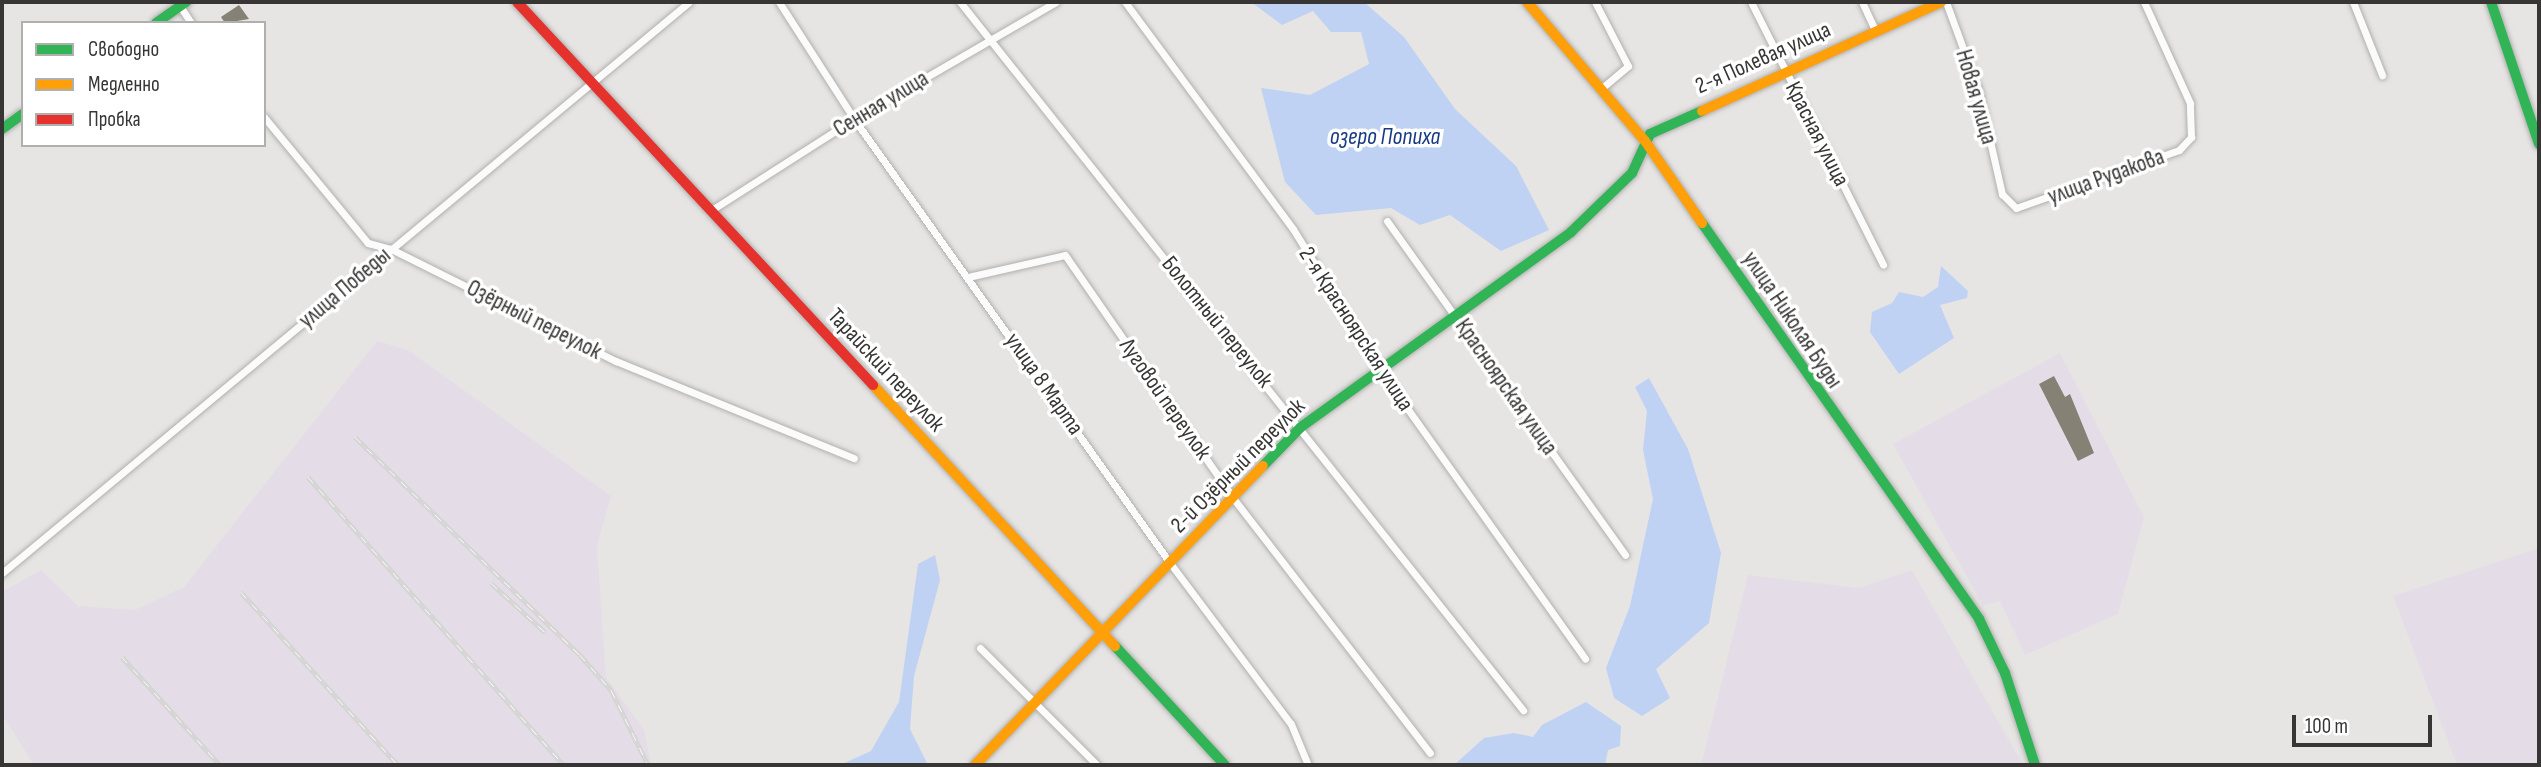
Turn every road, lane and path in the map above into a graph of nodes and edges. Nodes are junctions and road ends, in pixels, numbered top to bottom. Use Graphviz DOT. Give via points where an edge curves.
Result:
graph roads {
  1 [pos="517,2"];
  2 [pos="689,2"];
  3 [pos="779,2"];
  4 [pos="960,2"];
  5 [pos="1056,2"];
  6 [pos="1125,2"];
  7 [pos="1527,2"];
  8 [pos="1595,2"];
  9 [pos="1751,2"];
  10 [pos="1862,2"];
  11 [pos="1941,2"];
  12 [pos="1946,2"];
  13 [pos="2144,2"];
  14 [pos="2353,2"];
  15 [pos="2491,2"];
  16 [pos="183,4"];
  17 [pos="159,21"];
  18 [pos="190,21"];
  19 [pos="1876,32"];
  20 [pos="990,40"];
  21 [pos="1785,72"];
  22 [pos="2382,75"];
  23 [pos="590,81"];
  24 [pos="1602,88"];
  25 [pos="21,115"];
  26 [pos="854,119"];
  27 [pos="266,120"];
  28 [pos="2,129"];
  29 [pos="1645,141"];
  30 [pos="2539,144"];
  31 [pos="2002,194"];
  32 [pos="710,211"];
  33 [pos="1387,220"];
  34 [pos="391,249"];
  35 [pos="1883,265"];
  36 [pos="968,277"];
  37 [pos="1456,318"];
  38 [pos="1380,370"];
  39 [pos="1301,426"];
  40 [pos="853,458"];
  41 [pos="1233,498"];
  42 [pos="1625,555"];
  43 [pos="1170,563"];
  44 [pos="2,573"];
  45 [pos="1101,632"];
  46 [pos="980,648"];
  47 [pos="1585,658"];
  48 [pos="1035,702"];
  49 [pos="1523,710"];
  50 [pos="1430,753"];
  51 [pos="975,765"];
  52 [pos="1097,765"];
  53 [pos="1225,765"];
  54 [pos="1308,765"];
  55 [pos="2035,765"];
  1 -- 23 [label="street, Тарайский переулок"];
  2 -- 23 [label="street, улица Победы"];
  3 -- 26 [label="street, улица 8 Марта"];
  4 -- 20 [label="street, Болотный переулок"];
  5 -- 20 [label="street, Сенная улица"];
  6 -- 38 [label="street, 2-я Красноярская улица" via="1293,229"];
  7 -- 24 [label="street, улица Николая Буды"];
  8 -- 24 [label="street" via="1628,66"];
  9 -- 21 [label="street, Красная улица"];
  10 -- 19 [label="street"];
  11 -- 19 [label="street, 2-я Полевая улица"];
  12 -- 31 [label="street, Новая улица" via="1979,92"];
  13 -- 31 [label="street, улица Рудакова" via="2190,103 2194,125 2186,145 2022,207 2010,205"];
  14 -- 22 [label="street"];
  15 -- 30 [label="street"];
  16 -- 17 [label="street"];
  16 -- 18 [label="street"];
  19 -- 21 [label="street, 2-я Полевая улица"];
  20 -- 26 [label="street, Сенная улица"];
  20 -- 39 [label="street, Болотный переулок"];
  21 -- 29 [label="street, 2-я Полевая улица" via="1660,127"];
  21 -- 35 [label="street, Красная улица"];
  23 -- 32 [label="street, Тарайский переулок"];
  23 -- 34 [label="street, улица Победы"];
  24 -- 29 [label="street, улица Николая Буды"];
  25 -- 28 [label="street"];
  26 -- 32 [label="street, Сенная улица"];
  26 -- 36 [label="street, улица 8 Марта"];
  27 -- 34 [label="street, Озёрный переулок" via="359,236"];
  29 -- 37 [label="street, 2-й Озёрный переулок" via="1632,173 1571,232"];
  29 -- 55 [label="street, улица Николая Буды" via="1979,619 2006,673"];
  32 -- 45 [label="street, Тарайский переулок"];
  33 -- 37 [label="street, Красноярская улица"];
  34 -- 40 [label="street, Озёрный переулок" via="616,361"];
  34 -- 44 [label="street, улица Победы"];
  36 -- 41 [label="street, Луговой переулок" via="1065,256"];
  36 -- 43 [label="street, улица 8 Марта"];
  37 -- 38 [label="street, 2-й Озёрный переулок"];
  37 -- 42 [label="street, Красноярская улица"];
  38 -- 39 [label="street, 2-й Озёрный переулок"];
  38 -- 47 [label="street, 2-я Красноярская улица"];
  39 -- 41 [label="street, 2-й Озёрный переулок"];
  39 -- 49 [label="street, Болотный переулок"];
  41 -- 43 [label="street, 2-й Озёрный переулок"];
  41 -- 50 [label="street, Луговой переулок"];
  43 -- 45 [label="street, 2-й Озёрный переулок"];
  43 -- 54 [label="street, улица 8 Марта" via="1291,724"];
  45 -- 48 [label="street, 2-й Озёрный переулок"];
  45 -- 53 [label="street, Тарайский переулок"];
  46 -- 48 [label="street"];
  48 -- 51 [label="street, 2-й Озёрный переулок"];
  48 -- 52 [label="street"];
}
